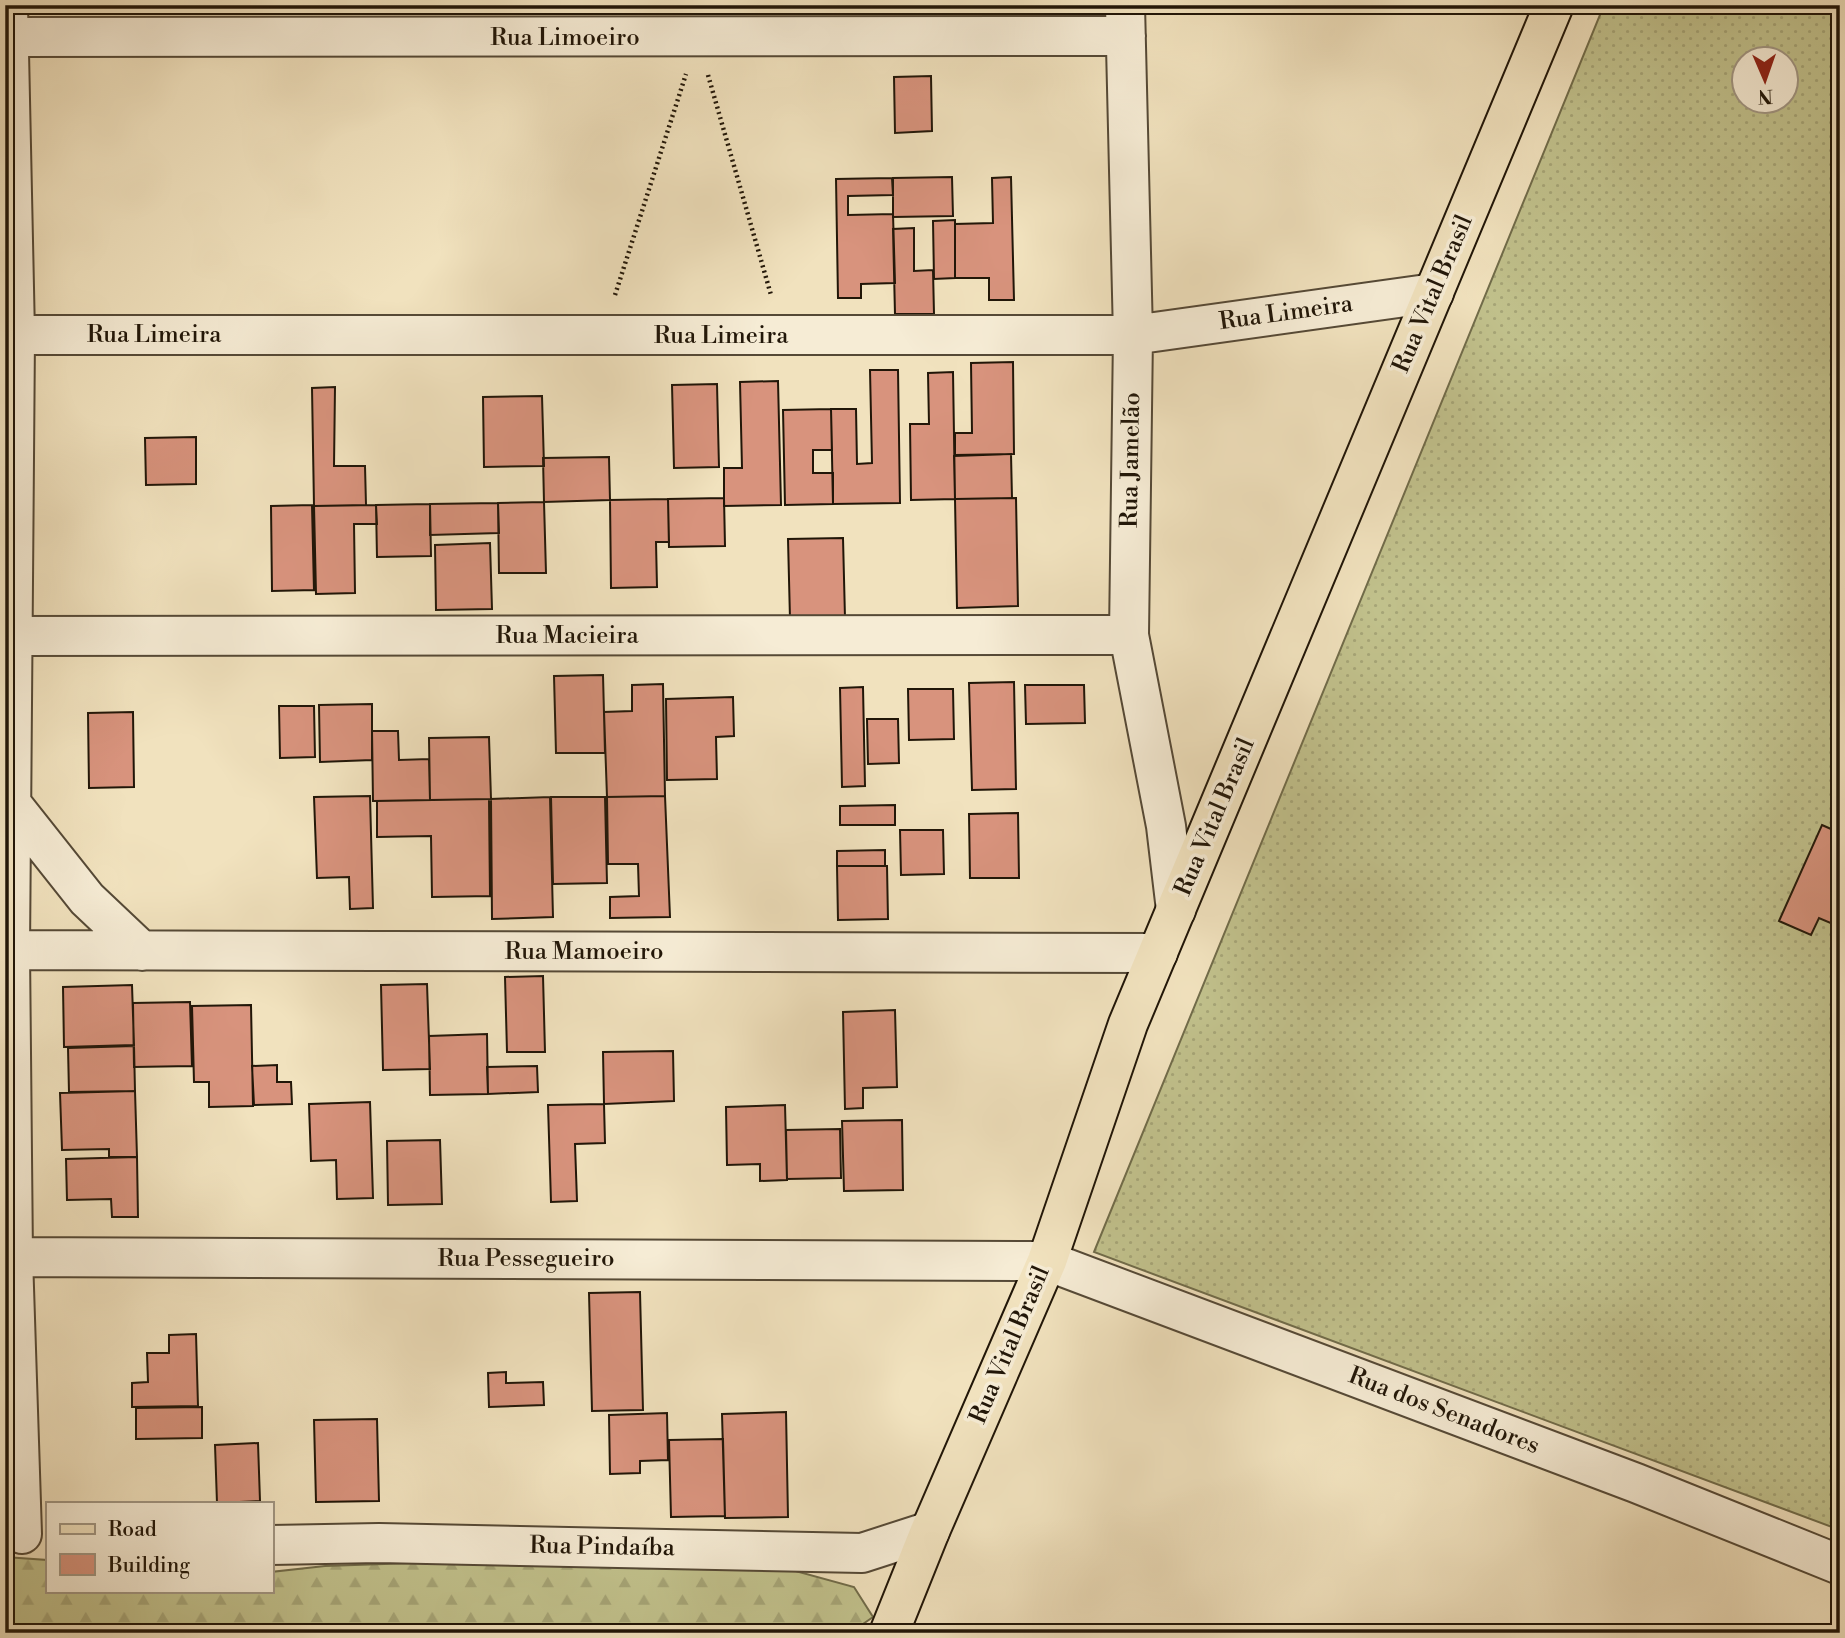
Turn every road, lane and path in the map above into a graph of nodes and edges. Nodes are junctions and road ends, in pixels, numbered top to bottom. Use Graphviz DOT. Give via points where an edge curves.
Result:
graph roads {
  1 [pos="1554,5"];
  2 [pos="1126,21"];
  3 [pos="7,26"];
  4 [pos="697,38"];
  5 [pos="1434,293"];
  6 [pos="10,335"];
  7 [pos="782,335"];
  8 [pos="1133,335"];
  9 [pos="602,336"];
  10 [pos="1129,635"];
  11 [pos="8,636"];
  12 [pos="10,803"];
  13 [pos="1176,910"];
  14 [pos="8,950"];
  15 [pos="142,951"];
  16 [pos="1158,953"];
  17 [pos="9,1257"];
  18 [pos="1047,1261"];
  19 [pos="930,1531"];
  20 [pos="25,1535"];
  21 [pos="273,1545"];
  22 [pos="1840,1565"];
  23 [pos="889,1633"];
  1 -- 5 [label="main road, Rua Vital Brasil"];
  2 -- 4 [label="street, Rua Limoeiro"];
  2 -- 8 [label="street, Rua Jamelão"];
  3 -- 4 [label="street, Rua Limoeiro"];
  3 -- 6 [label="street"];
  4 -- 7 [label="path"];
  4 -- 9 [label="path"];
  5 -- 8 [label="street, Rua Limeira"];
  5 -- 13 [label="main road, Rua Vital Brasil"];
  6 -- 9 [label="street, Rua Limeira"];
  6 -- 11 [label="street"];
  7 -- 8 [label="street, Rua Limeira"];
  7 -- 9 [label="street, Rua Limeira"];
  8 -- 10 [label="street, Rua Jamelão"];
  10 -- 11 [label="street, Rua Macieira"];
  10 -- 13 [label="street, Rua Jamelão" via="1166,826"];
  11 -- 12 [label="street"];
  12 -- 14 [label="street"];
  12 -- 15 [label="street" via="87,899"];
  13 -- 16 [label="main road, Rua Vital Brasil"];
  14 -- 15 [label="street, Rua Mamoeiro"];
  14 -- 17 [label="street"];
  15 -- 16 [label="street, Rua Mamoeiro"];
  16 -- 18 [label="main road, Rua Vital Brasil" via="1128,1024"];
  17 -- 18 [label="street, Rua Pessegueiro"];
  17 -- 20 [label="street"];
  18 -- 19 [label="main road, Rua Vital Brasil"];
  18 -- 22 [label="street, Rua dos Senadores" via="1636,1483"];
  19 -- 21 [label="street, Rua Pindaíba" via="862,1553"];
  19 -- 23 [label="main road, Rua Vital Brasil"];
}
